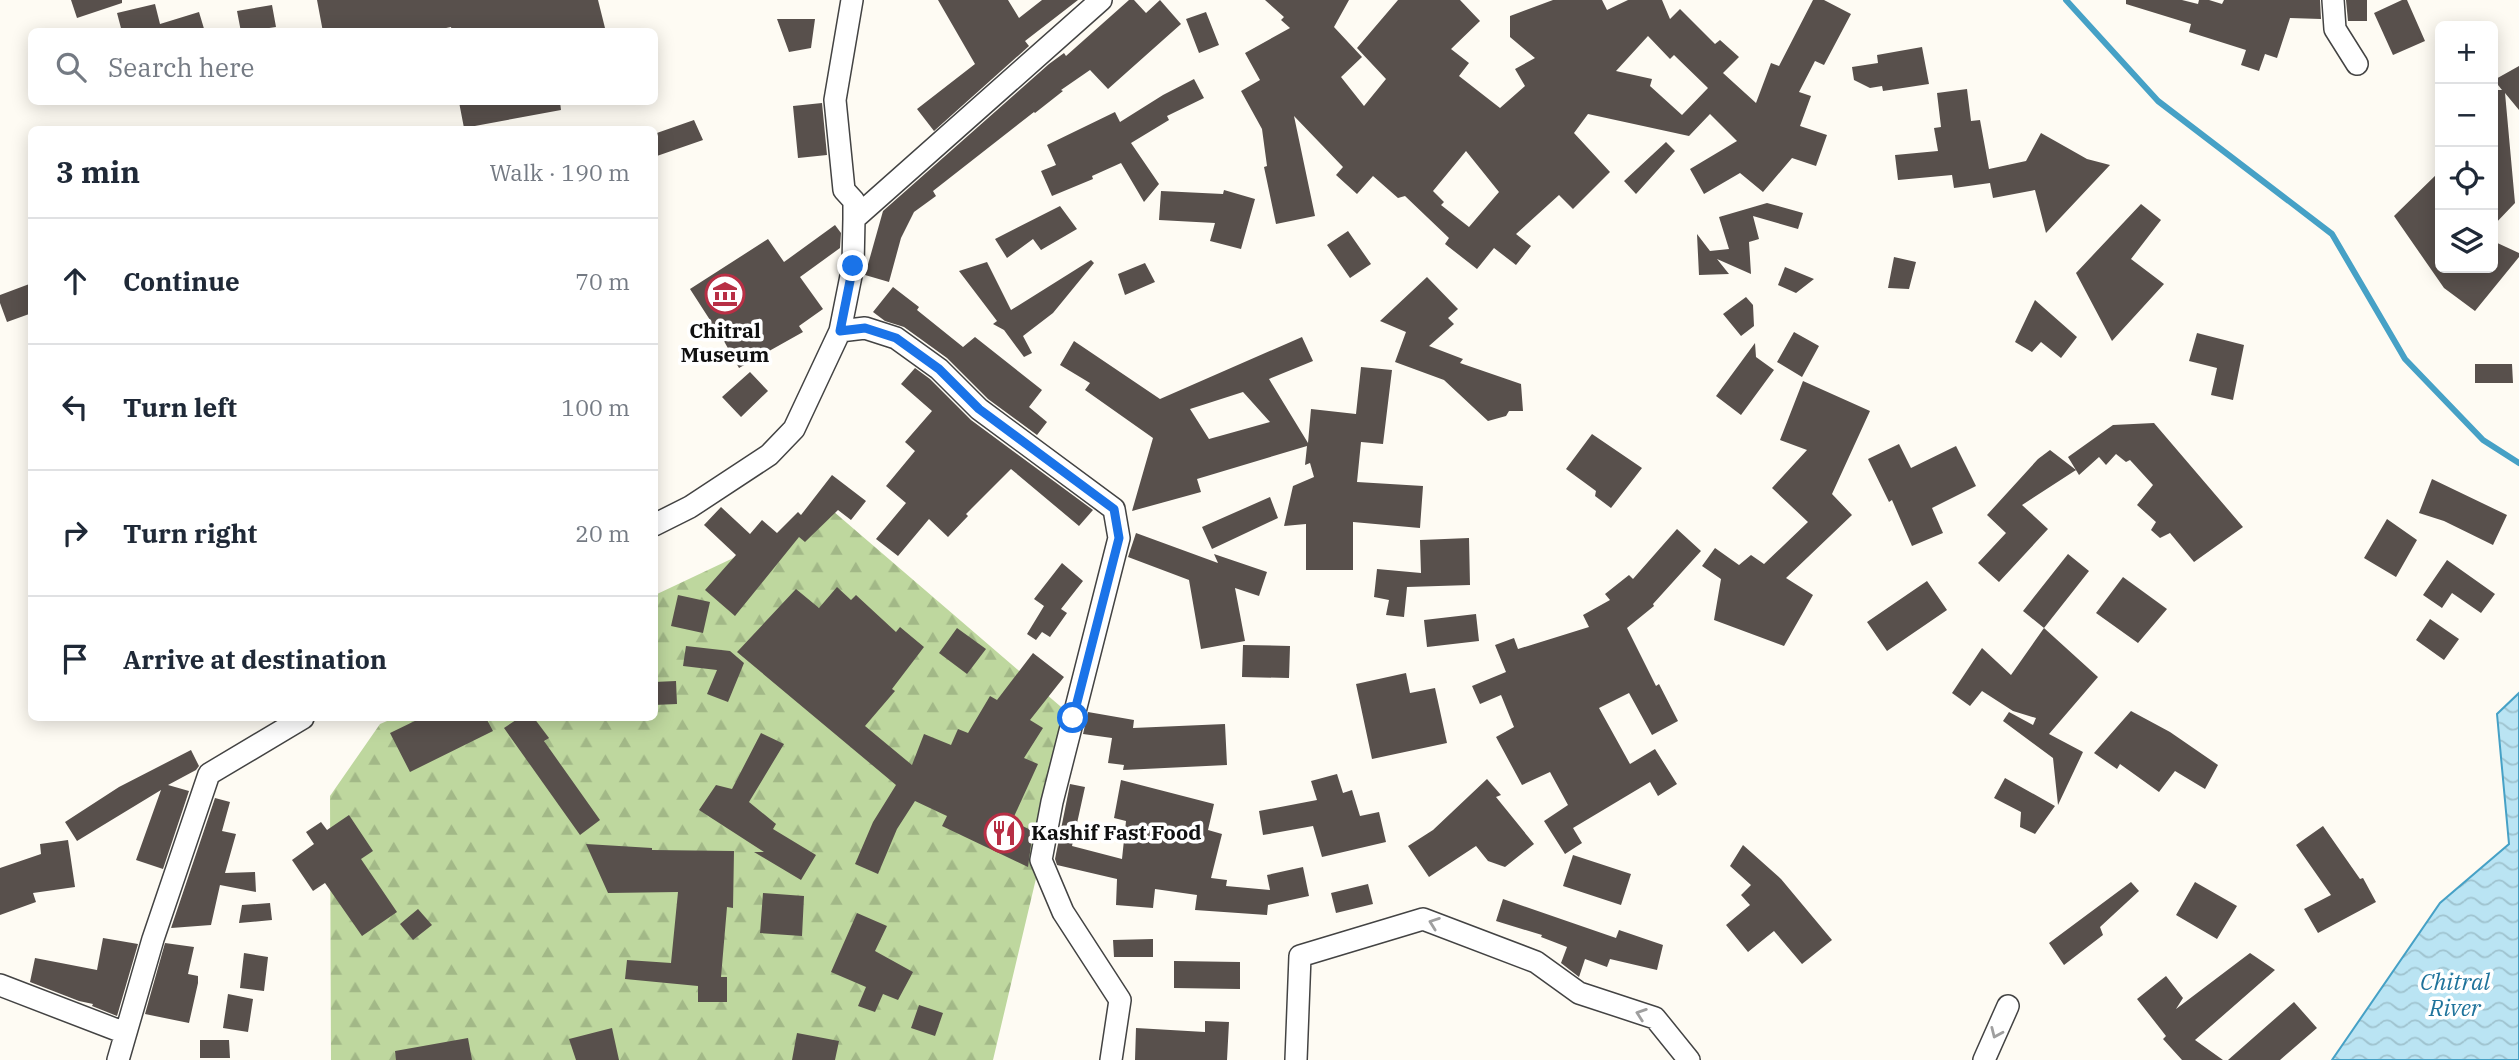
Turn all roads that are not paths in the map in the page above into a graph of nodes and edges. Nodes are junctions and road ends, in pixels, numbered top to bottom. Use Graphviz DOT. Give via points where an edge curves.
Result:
graph roads {
  1 [pos="852,0"];
  2 [pos="1101,0"];
  3 [pos="2333,0"];
  4 [pos="2357,64"];
  5 [pos="854,219"];
  6 [pos="840,331"];
  7 [pos="658,524"];
  8 [pos="298,721"];
  9 [pos="0,985"];
  10 [pos="2008,1006"];
  11 [pos="125,1033"];
  12 [pos="118,1060"];
  13 [pos="1111,1060"];
  14 [pos="1296,1060"];
  15 [pos="1689,1060"];
  16 [pos="1984,1060"];
  1 -- 5 [label="street" via="835,100 844,190 854,201"];
  2 -- 5 [label="street"];
  3 -- 4 [label="street" via="2335,29"];
  5 -- 6 [label="street" via="853,266"];
  6 -- 7 [label="street" via="794,429 769,455"];
  6 -- 13 [label="street" via="865,328 896,338 939,369 979,409 1114,509 1119,538 1041,860 1063,912 1120,1000"];
  8 -- 11 [label="street" via="209,774"];
  9 -- 11 [label="street"];
  10 -- 16 [label="street, one-way"];
  11 -- 12 [label="street"];
  15 -- 14 [label="street, one-way" via="1655,1018 1579,993 1536,962 1423,919 1300,956"];
}
